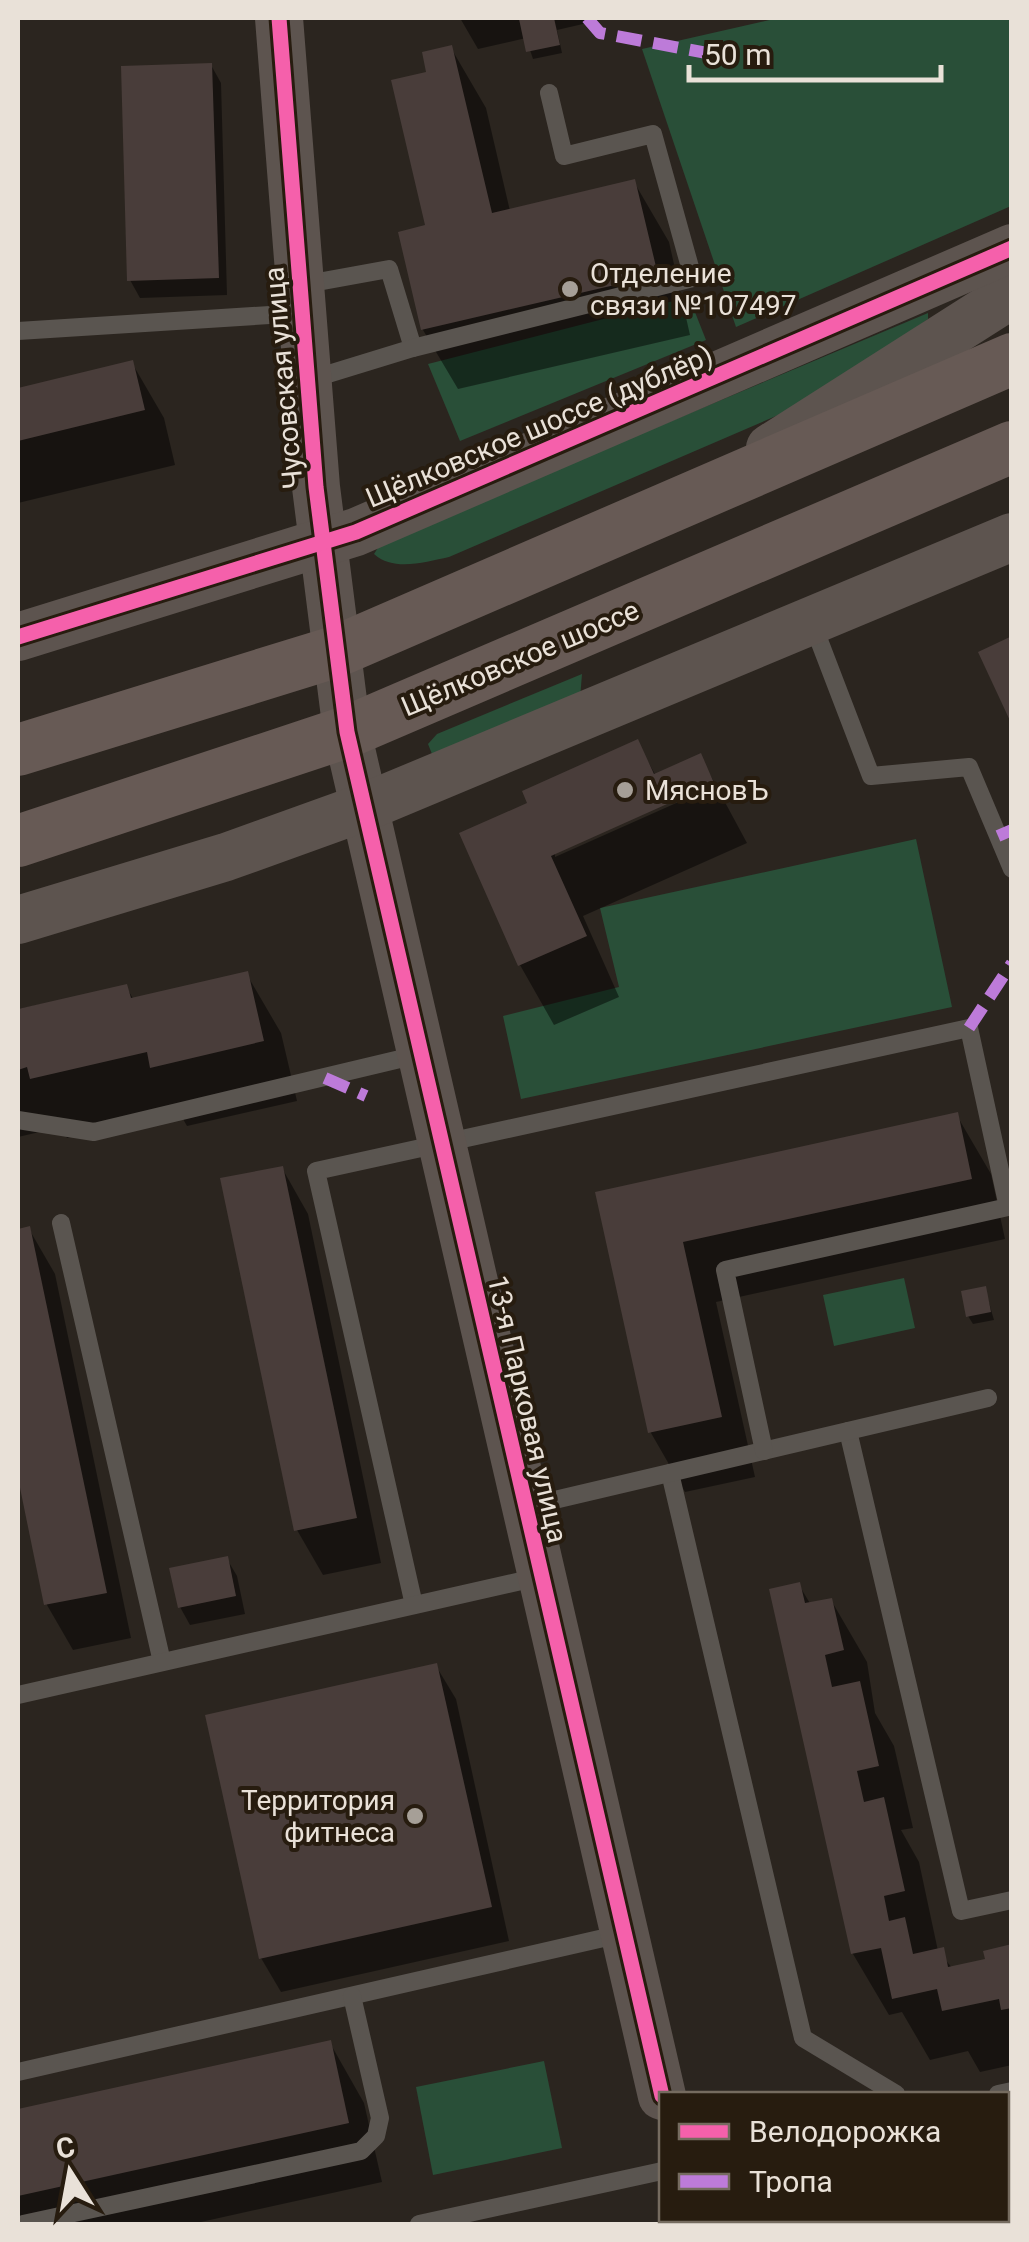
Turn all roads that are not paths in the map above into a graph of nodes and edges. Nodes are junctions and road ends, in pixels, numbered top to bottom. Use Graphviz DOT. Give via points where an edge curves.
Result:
graph roads {
  1 [pos="279,18"];
  2 [pos="548,93"];
  3 [pos="1012,248"];
  4 [pos="1012,294"];
  5 [pos="301,299"];
  6 [pos="18,331"];
  7 [pos="413,348"];
  8 [pos="1012,358"];
  9 [pos="308,380"];
  10 [pos="1006,451"];
  11 [pos="706,491"];
  12 [pos="1012,537"];
  13 [pos="322,545"];
  14 [pos="811,620"];
  15 [pos="18,637"];
  16 [pos="335,652"];
  17 [pos="347,732"];
  18 [pos="18,750"];
  19 [pos="365,807"];
  20 [pos="18,841"];
  21 [pos="1012,869"];
  22 [pos="18,920"];
  23 [pos="421,1054"];
  24 [pos="18,1120"];
  25 [pos="442,1144"];
  26 [pos="61,1223"];
  27 [pos="988,1398"];
  28 [pos="848,1431"];
  29 [pos="764,1450"];
  30 [pos="670,1473"];
  31 [pos="524,1507"];
  32 [pos="540,1576"];
  33 [pos="414,1605"];
  34 [pos="162,1662"];
  35 [pos="18,1695"];
  36 [pos="1012,1900"];
  37 [pos="624,1934"];
  38 [pos="352,1996"];
  39 [pos="18,2072"];
  40 [pos="661,2092"];
  41 [pos="893,2092"];
  42 [pos="659,2172"];
  43 [pos="23,2224"];
  44 [pos="419,2224"];
  1 -- 5 [label="street, Чусовская улица"];
  2 -- 7 [label="lane" via="564,156 653,134 693,278"];
  3 -- 13 [label="street, Щёлковское шоссе (дублёр)"];
  4 -- 11 [label="street"];
  5 -- 6 [label="lane"];
  5 -- 7 [label="lane" via="390,270"];
  5 -- 9 [label="street, Чусовская улица"];
  7 -- 9 [label="lane"];
  8 -- 11 [label="main road"];
  9 -- 13 [label="street, Чусовская улица"];
  10 -- 17 [label="main road, Щёлковское шоссе"];
  11 -- 16 [label="main road"];
  12 -- 14 [label="street"];
  13 -- 15 [label="street, Щёлковское шоссе (дублёр)"];
  13 -- 16 [label="street, Чусовская улица"];
  14 -- 19 [label="street"];
  14 -- 21 [label="lane" via="871,776 969,767"];
  16 -- 17 [label="street, Чусовская улица"];
  16 -- 18 [label="main road"];
  17 -- 19 [label="street, 13-я Парковая улица"];
  17 -- 20 [label="main road, Щёлковское шоссе"];
  19 -- 22 [label="street"];
  19 -- 23 [label="street, 13-я Парковая улица"];
  23 -- 24 [label="lane" via="94,1132"];
  23 -- 25 [label="street, 13-я Парковая улица"];
  25 -- 29 [label="lane" via="968,1028 1008,1208 724,1270"];
  25 -- 31 [label="street, 13-я Парковая улица"];
  25 -- 33 [label="lane" via="316,1172"];
  26 -- 34 [label="lane"];
  27 -- 28 [label="lane"];
  28 -- 29 [label="lane"];
  28 -- 36 [label="lane" via="961,1911"];
  29 -- 30 [label="lane"];
  30 -- 31 [label="lane"];
  30 -- 41 [label="lane" via="803,2038"];
  31 -- 32 [label="street, 13-я Парковая улица"];
  32 -- 33 [label="lane"];
  32 -- 37 [label="street, 13-я Парковая улица"];
  33 -- 34 [label="lane"];
  34 -- 35 [label="lane"];
  37 -- 38 [label="lane"];
  37 -- 40 [label="street, 13-я Парковая улица"];
  38 -- 39 [label="lane"];
  38 -- 43 [label="lane" via="380,2118 376,2136 361,2151"];
  42 -- 44 [label="lane"];
}
